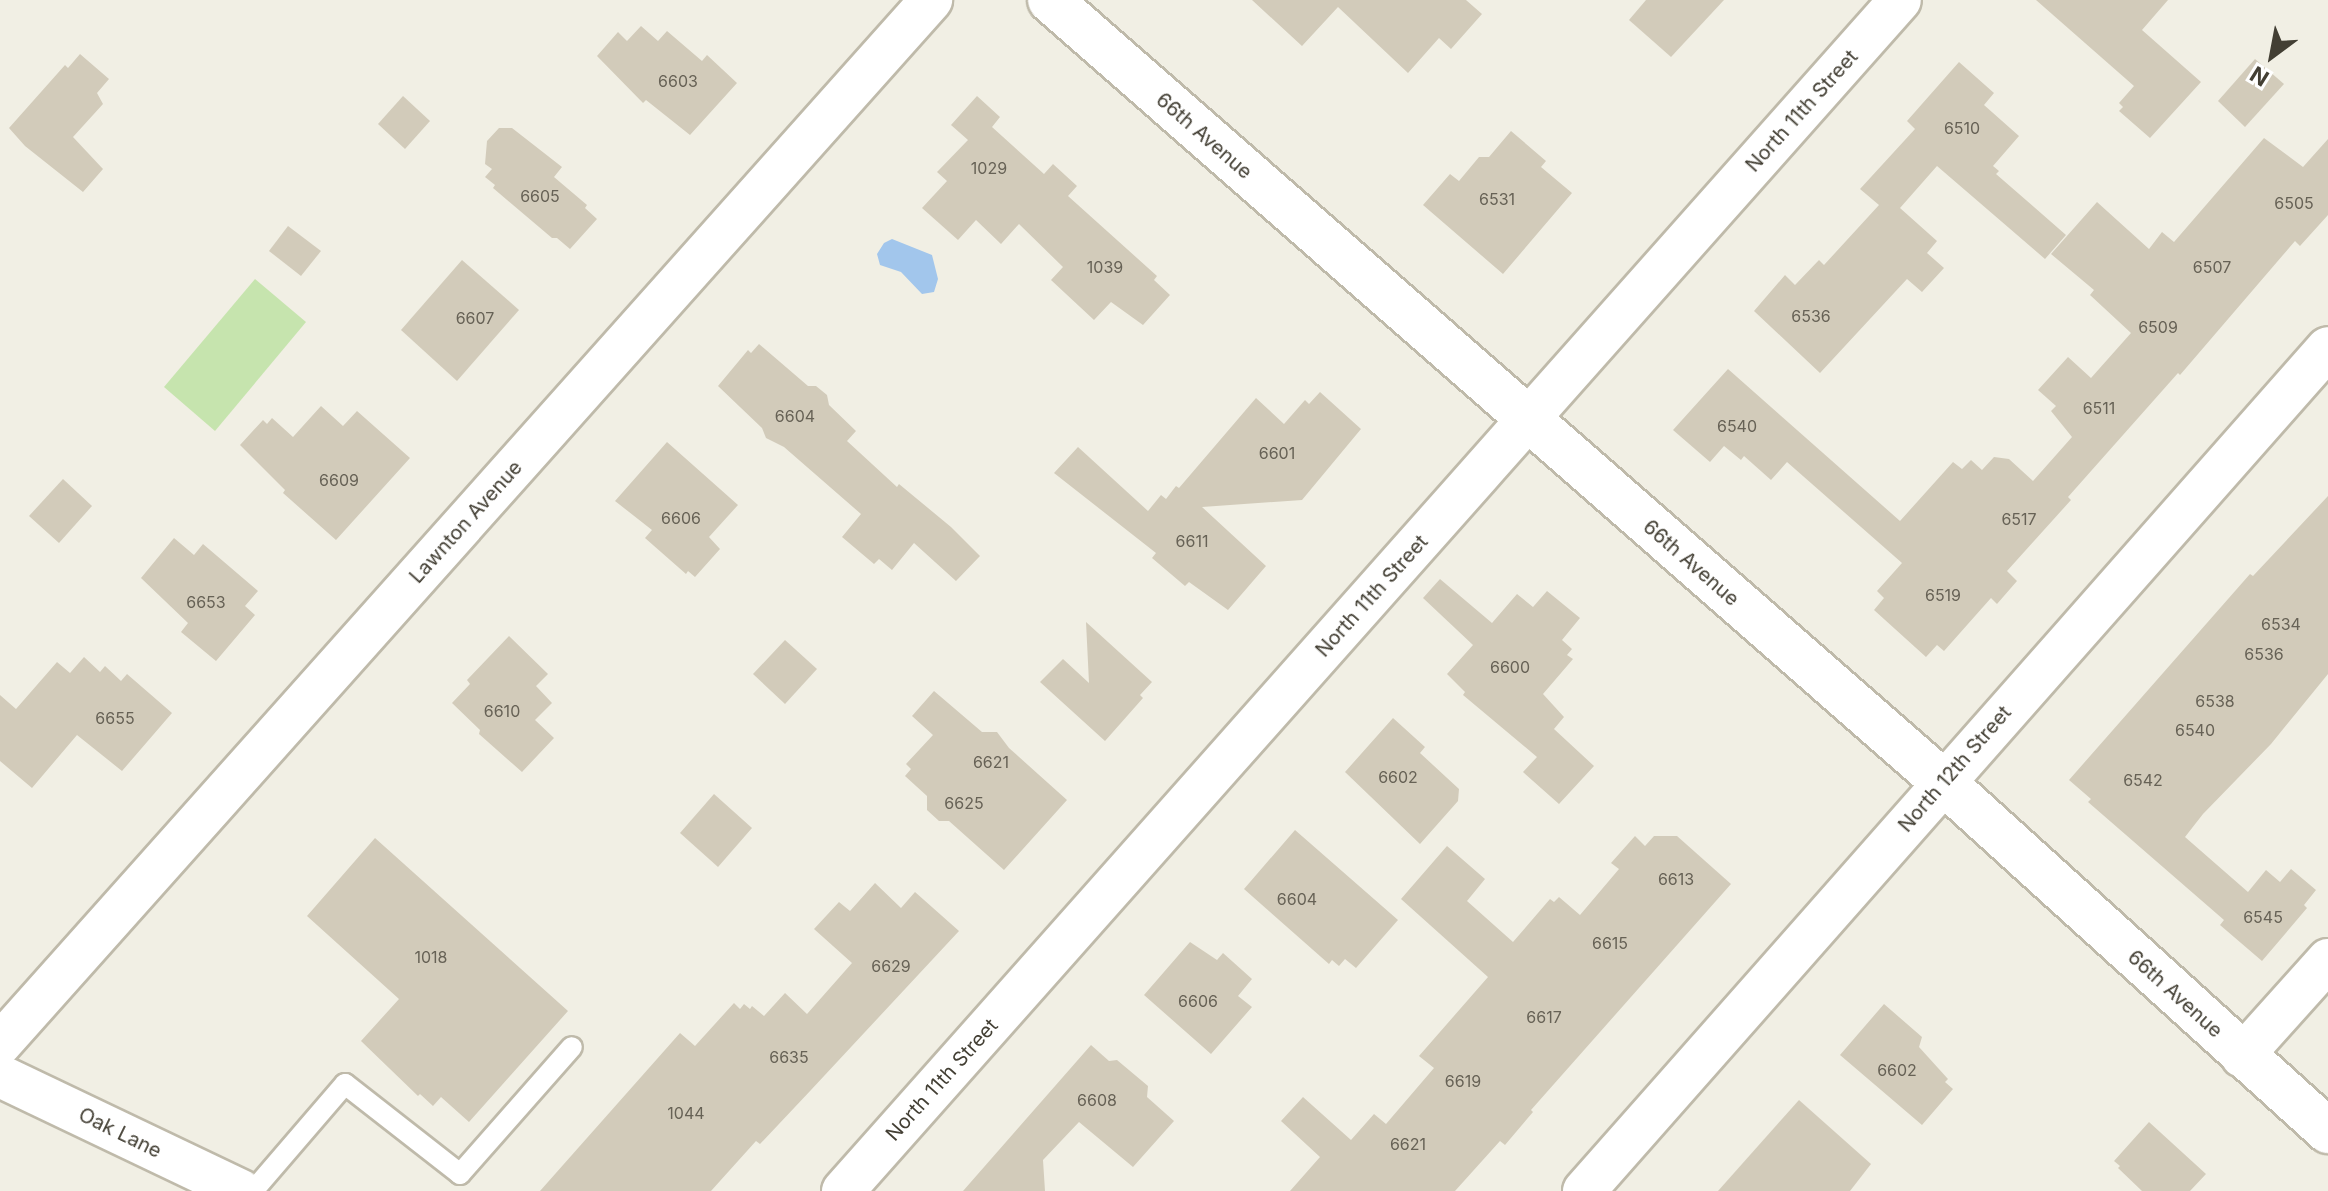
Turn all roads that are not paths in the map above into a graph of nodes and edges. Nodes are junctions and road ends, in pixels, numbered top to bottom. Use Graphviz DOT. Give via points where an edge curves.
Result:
graph roads {
  1 [pos="931,0"];
  2 [pos="1050,0"];
  3 [pos="1900,0"];
  4 [pos="2328,348"];
  5 [pos="1528,421"];
  6 [pos="1943,782"];
  7 [pos="2328,960"];
  8 [pos="0,1044"];
  9 [pos="572,1047"];
  10 [pos="2242,1056"];
  11 [pos="0,1076"];
  12 [pos="2328,1131"];
  13 [pos="241,1191"];
  14 [pos="253,1191"];
  15 [pos="843,1191"];
  16 [pos="1584,1191"];
  1 -- 8 [label="street, Lawnton Avenue"];
  2 -- 5 [label="street, 66th Avenue"];
  3 -- 5 [label="street, North 11th Street"];
  4 -- 6 [label="street, North 12th Street"];
  5 -- 6 [label="street, 66th Avenue"];
  5 -- 15 [label="street, North 11th Street"];
  6 -- 10 [label="street, 66th Avenue"];
  6 -- 16 [label="street, North 12th Street"];
  7 -- 10 [label="street"];
  9 -- 14 [label="lane" via="460,1174 345,1084"];
  10 -- 12 [label="street, 66th Avenue"];
  11 -- 13 [label="street, Oak Lane"];
}
